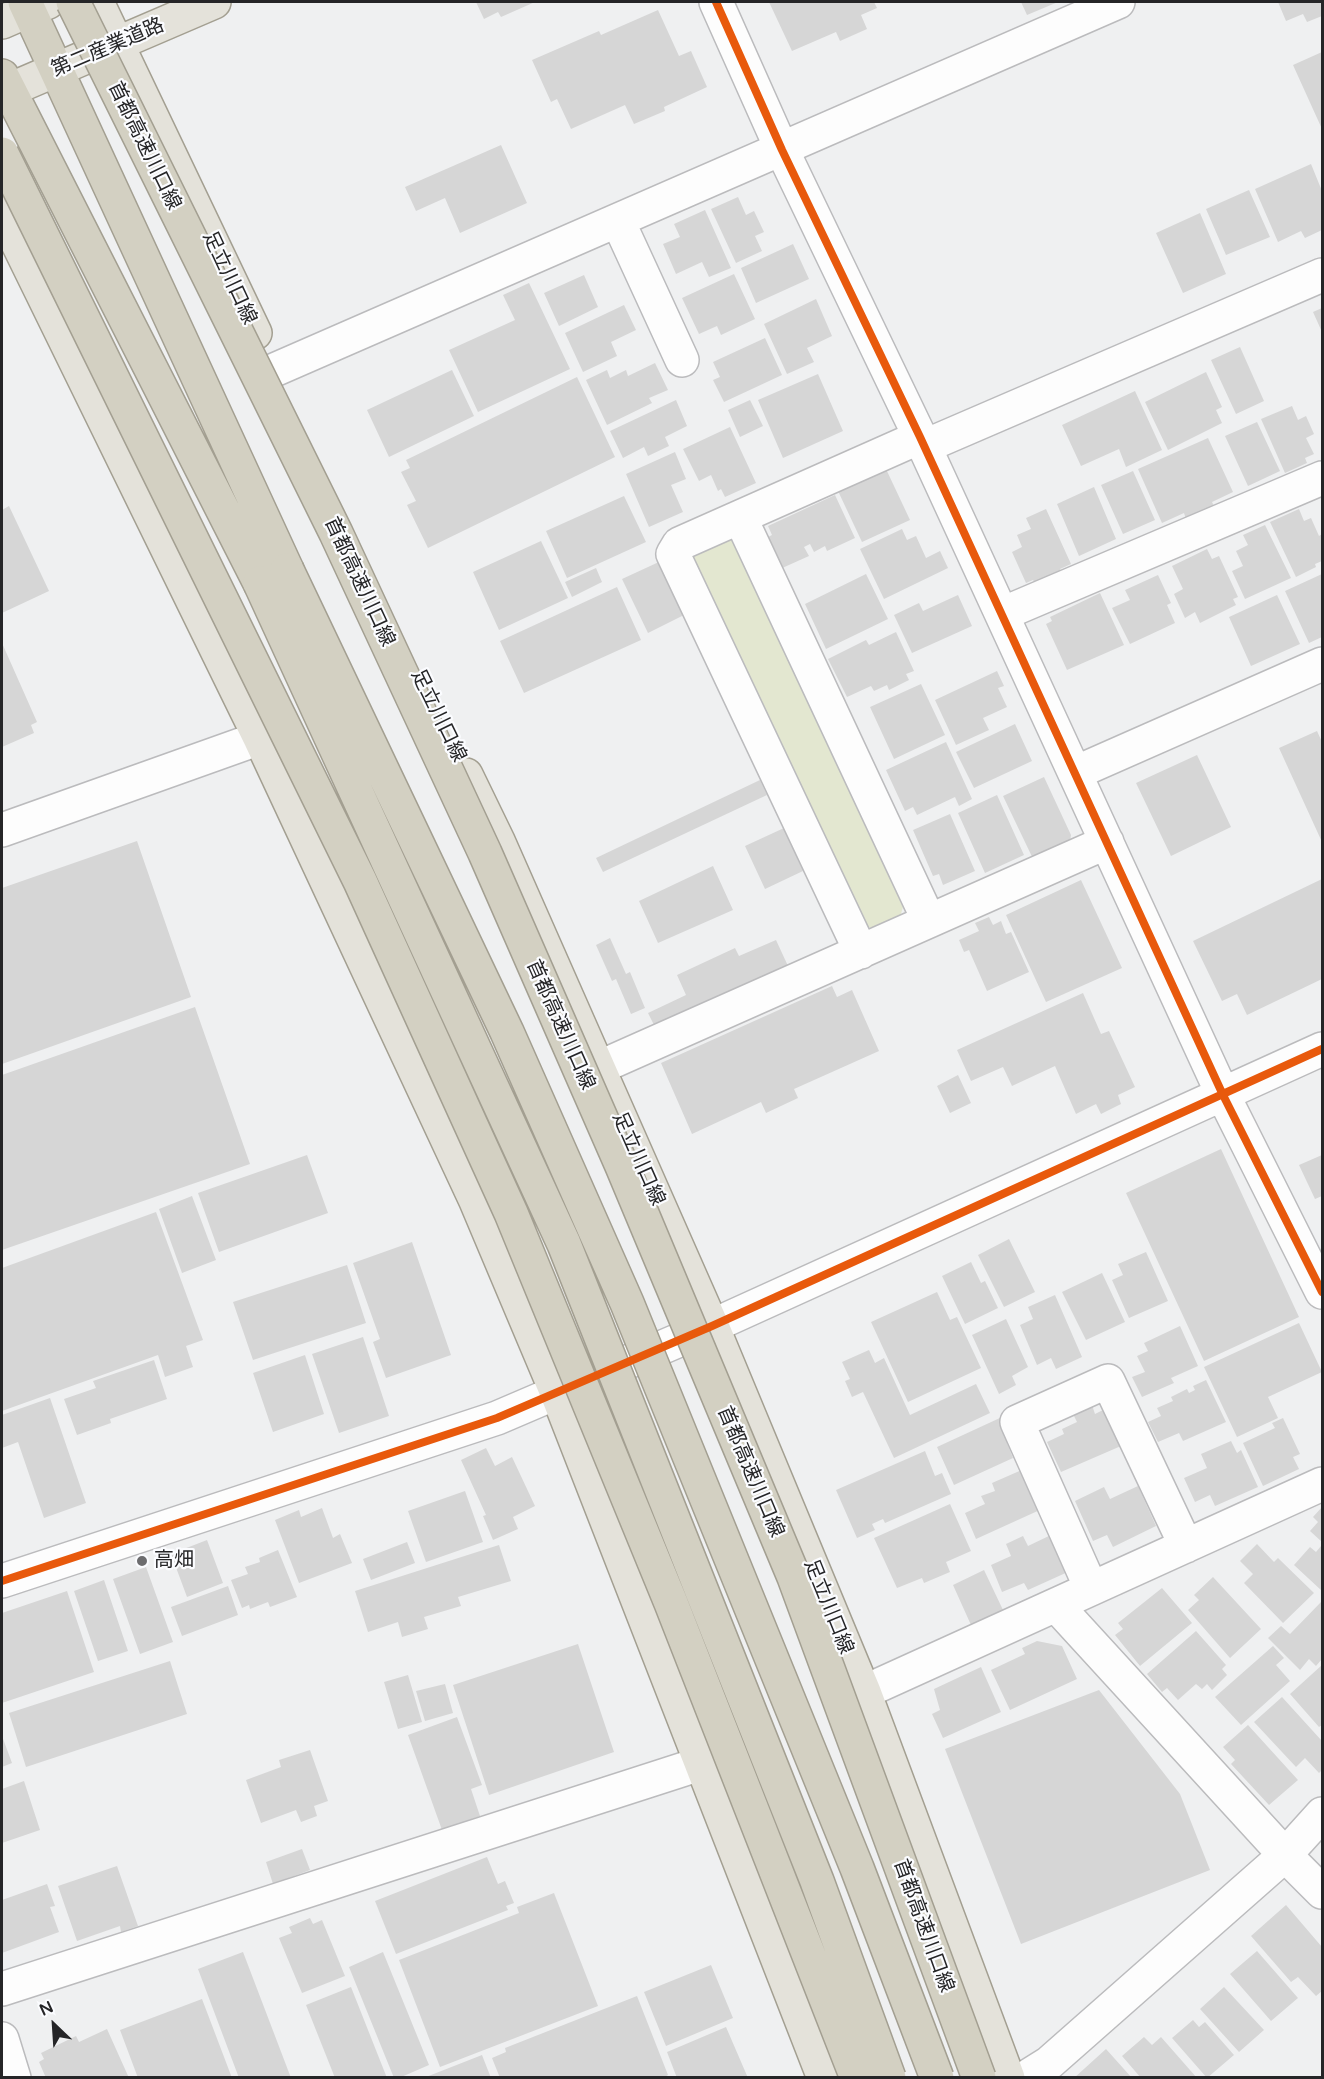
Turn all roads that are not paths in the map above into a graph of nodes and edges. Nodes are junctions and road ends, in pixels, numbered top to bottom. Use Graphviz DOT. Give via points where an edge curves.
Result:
graph roads {
  1 [pos="73,2"];
  2 [pos="97,2"];
  3 [pos="214,2"];
  4 [pos="716,2"];
  5 [pos="1118,2"];
  6 [pos="26,9"];
  7 [pos="118,44"];
  8 [pos="58,70"];
  9 [pos="4,86"];
  10 [pos="782,150"];
  11 [pos="2,154"];
  12 [pos="2,212"];
  13 [pos="618,221"];
  14 [pos="1323,275"];
  15 [pos="682,360"];
  16 [pos="272,371"];
  17 [pos="922,442"];
  18 [pos="1323,478"];
  19 [pos="740,517"];
  20 [pos="273,577"];
  21 [pos="1002,614"];
  22 [pos="1323,664"];
  23 [pos="260,738"];
  24 [pos="1075,773"];
  25 [pos="2,830"];
  26 [pos="1107,842"];
  27 [pos="929,921"];
  28 [pos="861,952"];
  29 [pos="1323,1049"];
  30 [pos="598,1068"];
  31 [pos="1223,1095"];
  32 [pos="1323,1292"];
  33 [pos="712,1326"];
  34 [pos="557,1393"];
  35 [pos="1323,1484"];
  36 [pos="1186,1546"];
  37 [pos="2,1581"];
  38 [pos="1091,1588"];
  39 [pos="1056,1605"];
  40 [pos="864,1692"];
  41 [pos="703,1763"];
  42 [pos="1323,1814"];
  43 [pos="1285,1855"];
  44 [pos="1323,1892"];
  45 [pos="2,1989"];
  46 [pos="2,2039"];
  47 [pos="14,2078"];
  48 [pos="824,2078"];
  49 [pos="857,2078"];
  50 [pos="889,2078"];
  51 [pos="937,2078"];
  52 [pos="979,2078"];
  53 [pos="1008,2078"];
  54 [pos="1025,2078"];
  1 -- 52 [label="highway, 首都高速川口線, bridge" via="336,533 484,853 622,1166 794,1577"];
  2 -- 7 [label="main road, 足立川口線"];
  3 -- 7 [label="main road, 第二産業道路"];
  4 -- 10 [label="street"];
  5 -- 10 [label="street"];
  6 -- 8 [label="highway"];
  7 -- 8 [label="main road, 第二産業道路"];
  7 -- 16 [label="main road, 足立川口線"];
  8 -- 9 [label="main road, 第二産業道路"];
  8 -- 20 [label="highway"];
  9 -- 20 [label="highway"];
  10 -- 13 [label="street"];
  10 -- 17 [label="street"];
  11 -- 49 [label="highway, bridge" via="360,880 511,1213"];
  12 -- 23 [label="main road"];
  13 -- 15 [label="street"];
  13 -- 16 [label="street"];
  14 -- 17 [label="street"];
  16 -- 30 [label="main road, 足立川口線" via="498,841"];
  17 -- 19 [label="street"];
  17 -- 21 [label="street"];
  18 -- 21 [label="street"];
  19 -- 27 [label="street"];
  19 -- 28 [label="street" via="679,544 673,554"];
  20 -- 50 [label="highway, bridge" via="564,1244 817,1881"];
  20 -- 51 [label="highway, bridge" via="507,1032 627,1303 857,1869"];
  21 -- 24 [label="street"];
  22 -- 24 [label="street"];
  23 -- 25 [label="street"];
  23 -- 34 [label="main road" via="476,1201"];
  24 -- 26 [label="street"];
  26 -- 27 [label="street"];
  26 -- 31 [label="street"];
  27 -- 28 [label="street"];
  28 -- 30 [label="street"];
  29 -- 31 [label="street"];
  30 -- 33 [label="main road, 足立川口線"];
  31 -- 32 [label="street"];
  31 -- 33 [label="street"];
  33 -- 34 [label="street"];
  33 -- 40 [label="main road, 足立川口線"];
  34 -- 37 [label="street" via="496,1418"];
  34 -- 41 [label="main road"];
  35 -- 36 [label="street"];
  36 -- 38 [label="street"];
  36 -- 38 [label="street" via="1108,1381 1017,1422"];
  38 -- 39 [label="street"];
  39 -- 40 [label="street"];
  39 -- 43 [label="street"];
  40 -- 53 [label="main road, 足立川口線"];
  41 -- 45 [label="street"];
  41 -- 48 [label="main road"];
  42 -- 43 [label="street"];
  43 -- 44 [label="street"];
  43 -- 54 [label="street" via="1049,2063"];
  46 -- 47 [label="street"];
}
